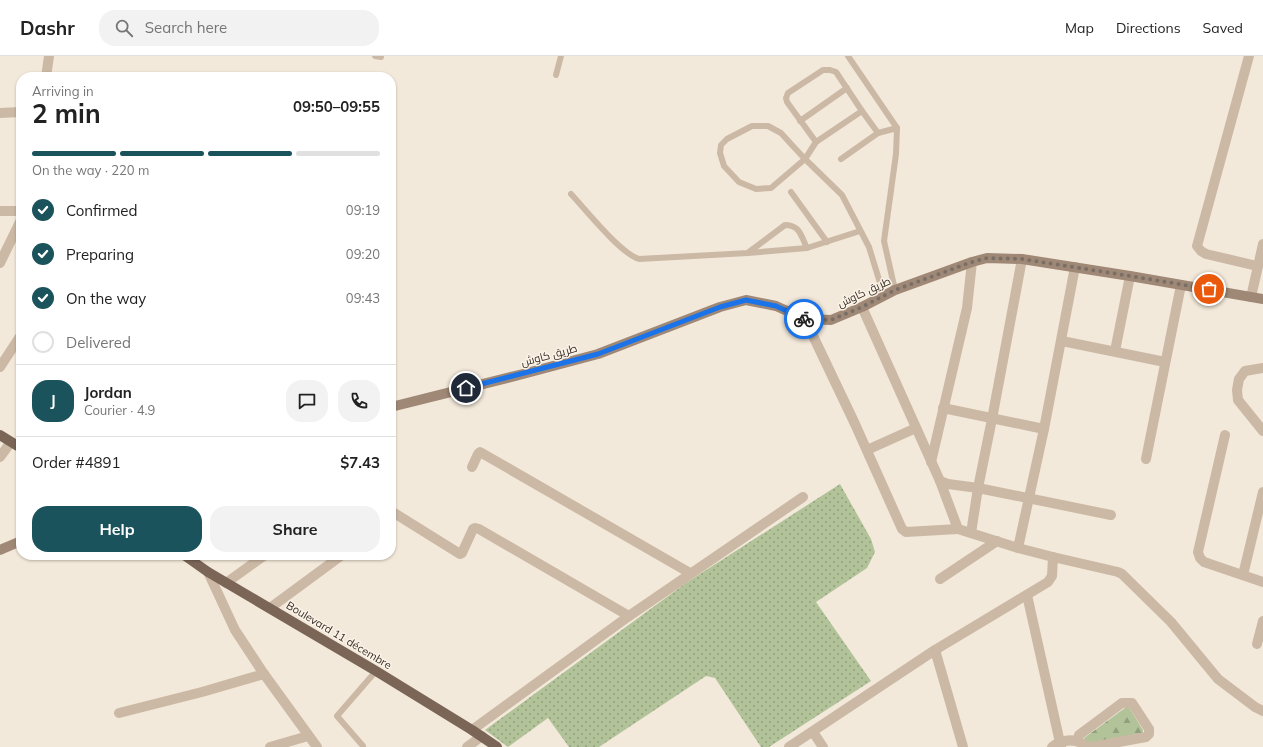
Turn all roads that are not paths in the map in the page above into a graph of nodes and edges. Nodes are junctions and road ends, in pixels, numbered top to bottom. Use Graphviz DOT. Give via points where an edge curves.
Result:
graph roads {
  1 [pos="49,56"];
  2 [pos="561,56"];
  3 [pos="848,56"];
  4 [pos="1249,56"];
  5 [pos="47,72"];
  6 [pos="556,75"];
  7 [pos="847,88"];
  8 [pos="862,111"];
  9 [pos="16,112"];
  10 [pos="0,113"];
  11 [pos="800,121"];
  12 [pos="897,128"];
  13 [pos="878,133"];
  14 [pos="816,142"];
  15 [pos="805,159"];
  16 [pos="841,159"];
  17 [pos="791,192"];
  18 [pos="571,194"];
  19 [pos="0,211"];
  20 [pos="16,211"];
  21 [pos="16,230"];
  22 [pos="860,232"];
  23 [pos="827,242"];
  24 [pos="1263,244"];
  25 [pos="807,248"];
  26 [pos="748,253"];
  27 [pos="1022,259"];
  28 [pos="972,262"];
  29 [pos="0,263"];
  30 [pos="1257,266"];
  31 [pos="1075,267"];
  32 [pos="1130,276"];
  33 [pos="1181,285"];
  34 [pos="895,290"];
  35 [pos="884,296"];
  36 [pos="1251,297"];
  37 [pos="1263,299"];
  38 [pos="862,307"];
  39 [pos="805,319"];
  40 [pos="1062,341"];
  41 [pos="16,343"];
  42 [pos="1115,351"];
  43 [pos="1165,362"];
  44 [pos="0,367"];
  45 [pos="1263,368"];
  46 [pos="396,406"];
  47 [pos="943,408"];
  48 [pos="992,419"];
  49 [pos="916,428"];
  50 [pos="1044,429"];
  51 [pos="1263,431"];
  52 [pos="0,435"];
  53 [pos="1225,435"];
  54 [pos="11,442"];
  55 [pos="16,445"];
  56 [pos="867,450"];
  57 [pos="0,457"];
  58 [pos="1146,459"];
  59 [pos="932,462"];
  60 [pos="472,467"];
  61 [pos="940,481"];
  62 [pos="978,488"];
  63 [pos="1263,492"];
  64 [pos="803,497"];
  65 [pos="1030,499"];
  66 [pos="396,514"];
  67 [pos="1111,515"];
  68 [pos="958,529"];
  69 [pos="971,533"];
  70 [pos="997,541"];
  71 [pos="16,543"];
  72 [pos="1018,548"];
  73 [pos="0,550"];
  74 [pos="1053,557"];
  75 [pos="191,560"];
  76 [pos="258,560"];
  77 [pos="335,560"];
  78 [pos="208,572"];
  79 [pos="690,573"];
  80 [pos="1243,575"];
  81 [pos="940,579"];
  82 [pos="1263,582"];
  83 [pos="226,583"];
  84 [pos="1027,595"];
  85 [pos="270,608"];
  86 [pos="629,616"];
  87 [pos="1263,621"];
  88 [pos="1257,644"];
  89 [pos="935,650"];
  90 [pos="376,671"];
  91 [pos="264,674"];
  92 [pos="1263,711"];
  93 [pos="119,713"];
  94 [pos="472,730"];
  95 [pos="813,732"];
  96 [pos="308,736"];
  97 [pos="482,736"];
  98 [pos="1077,741"];
  99 [pos="1057,745"];
  100 [pos="363,746"];
  101 [pos="270,747"];
  102 [pos="317,747"];
  103 [pos="467,747"];
  104 [pos="497,747"];
  105 [pos="789,747"];
  106 [pos="823,747"];
  107 [pos="963,747"];
  108 [pos="1091,747"];
  1 -- 5 [label="street"];
  2 -- 6 [label="lane"];
  3 -- 12 [label="lane"];
  4 -- 30 [label="street" via="1197,246 1206,254"];
  7 -- 8 [label="lane"];
  7 -- 11 [label="lane"];
  7 -- 11 [label="lane" via="836,72 823,70 788,93 787,102"];
  8 -- 13 [label="lane"];
  8 -- 14 [label="lane"];
  9 -- 10 [label="street"];
  11 -- 14 [label="lane"];
  12 -- 13 [label="lane"];
  12 -- 34 [label="lane" via="884,241"];
  13 -- 16 [label="lane"];
  14 -- 15 [label="lane"];
  15 -- 15 [label="lane" via="781,133 768,126 752,126 721,145 720,154 724,166 739,182 756,189 771,188"];
  15 -- 22 [label="lane" via="842,195"];
  17 -- 23 [label="lane"];
  18 -- 26 [label="lane" via="616,244 634,257 645,259"];
  19 -- 20 [label="street"];
  21 -- 29 [label="street"];
  22 -- 23 [label="lane"];
  22 -- 35 [label="lane" via="869,247"];
  23 -- 25 [label="lane"];
  24 -- 30 [label="street"];
  25 -- 26 [label="lane"];
  25 -- 26 [label="lane" via="796,227 785,225"];
  27 -- 28 [label="street, طريق كاوش" via="987,258"];
  27 -- 31 [label="street, طريق كاوش"];
  27 -- 48 [label="street"];
  28 -- 34 [label="street, طريق كاوش"];
  28 -- 47 [label="street" via="967,308"];
  30 -- 36 [label="street"];
  31 -- 32 [label="street, طريق كاوش"];
  31 -- 40 [label="street"];
  32 -- 33 [label="street, طريق كاوش"];
  32 -- 42 [label="street"];
  33 -- 36 [label="street, طريق كاوش"];
  33 -- 43 [label="street"];
  34 -- 35 [label="street, طريق كاوش"];
  35 -- 38 [label="street, طريق كاوش"];
  36 -- 37 [label="street, طريق كاوش"];
  38 -- 39 [label="street, طريق كاوش" via="831,320"];
  38 -- 49 [label="street"];
  39 -- 46 [label="street, طريق كاوش" via="776,306 746,300 720,307 598,354"];
  39 -- 56 [label="street"];
  40 -- 42 [label="street"];
  40 -- 50 [label="street"];
  41 -- 44 [label="street"];
  42 -- 43 [label="street"];
  43 -- 58 [label="street"];
  45 -- 51 [label="street" via="1245,371 1239,379 1237,390 1238,400"];
  47 -- 48 [label="street"];
  47 -- 59 [label="street"];
  48 -- 50 [label="street"];
  48 -- 62 [label="street"];
  49 -- 56 [label="street"];
  49 -- 59 [label="street"];
  50 -- 65 [label="street"];
  52 -- 54 [label="main road"];
  53 -- 80 [label="street" via="1198,552 1204,562"];
  54 -- 55 [label="main road"];
  54 -- 57 [label="street"];
  56 -- 68 [label="street" via="902,529 906,532"];
  59 -- 61 [label="street"];
  60 -- 79 [label="street" via="480,452"];
  61 -- 62 [label="street"];
  61 -- 68 [label="street"];
  62 -- 65 [label="street"];
  62 -- 69 [label="street"];
  63 -- 80 [label="street"];
  64 -- 79 [label="street"];
  65 -- 67 [label="street"];
  65 -- 72 [label="street"];
  66 -- 86 [label="street" via="460,554 473,529 479,528"];
  68 -- 69 [label="street"];
  69 -- 70 [label="street"];
  70 -- 72 [label="street"];
  70 -- 81 [label="street"];
  71 -- 73 [label="street"];
  72 -- 74 [label="street"];
  74 -- 84 [label="street" via="1052,576 1048,582"];
  74 -- 92 [label="street" via="1122,574 1171,622 1218,679"];
  75 -- 78 [label="main road, Boulevard 11 décembre"];
  76 -- 83 [label="street"];
  77 -- 85 [label="street"];
  78 -- 83 [label="main road, Boulevard 11 décembre"];
  78 -- 91 [label="street" via="235,630"];
  79 -- 86 [label="street"];
  80 -- 82 [label="street"];
  83 -- 85 [label="main road, Boulevard 11 décembre"];
  84 -- 89 [label="street"];
  84 -- 99 [label="street"];
  85 -- 90 [label="main road, Boulevard 11 décembre"];
  86 -- 94 [label="street"];
  87 -- 88 [label="street"];
  89 -- 95 [label="street"];
  89 -- 107 [label="street"];
  90 -- 94 [label="main road, Boulevard 11 décembre"];
  90 -- 100 [label="lane" via="337,716"];
  91 -- 93 [label="street"];
  91 -- 96 [label="street"];
  94 -- 97 [label="main road, Boulevard 11 décembre"];
  95 -- 105 [label="street"];
  95 -- 106 [label="street"];
  96 -- 101 [label="street"];
  96 -- 102 [label="street"];
  97 -- 103 [label="street"];
  97 -- 104 [label="main road, Boulevard 11 décembre"];
  98 -- 99 [label="street"];
  98 -- 108 [label="street"];
  98 -- 108 [label="street" via="1080,735 1122,703 1132,703 1149,729 1146,737"];
}
